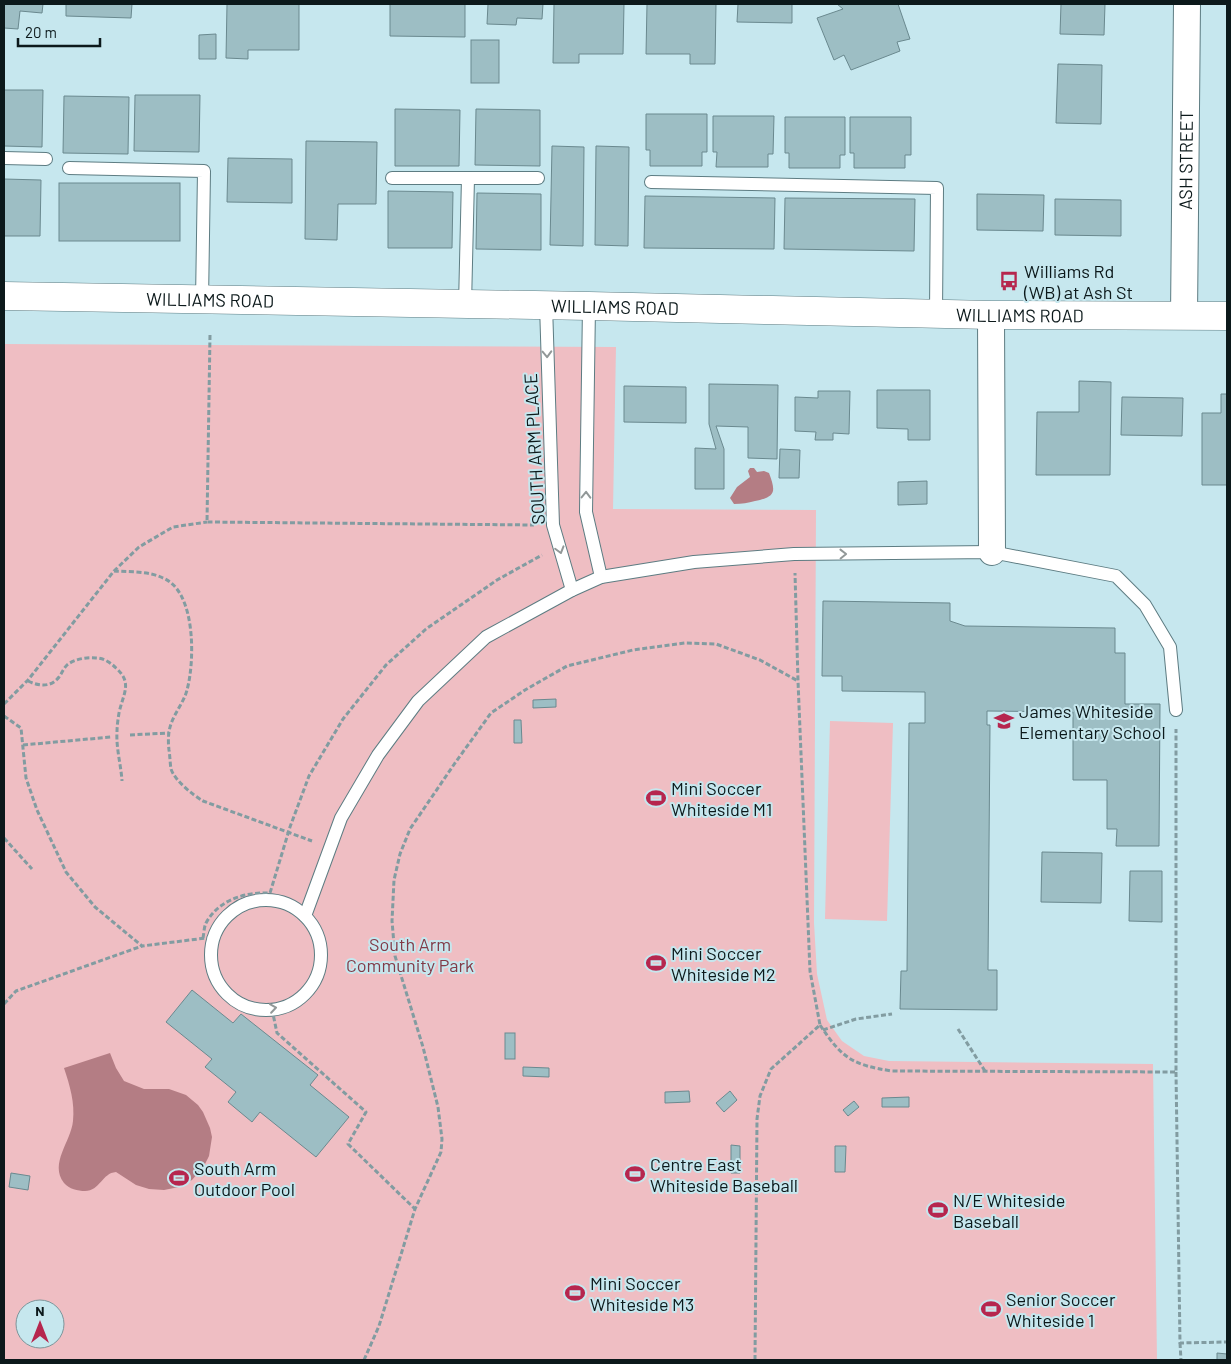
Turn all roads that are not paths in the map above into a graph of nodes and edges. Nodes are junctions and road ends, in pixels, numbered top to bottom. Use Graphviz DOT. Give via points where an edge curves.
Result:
graph roads {
  1 [pos="1187,4"];
  2 [pos="4,158"];
  3 [pos="46,159"];
  4 [pos="69,168"];
  5 [pos="392,178"];
  6 [pos="468,178"];
  7 [pos="538,178"];
  8 [pos="651,182"];
  9 [pos="4,296"];
  10 [pos="202,301"];
  11 [pos="464,305"];
  12 [pos="546,305"];
  13 [pos="589,306"];
  14 [pos="936,314"];
  15 [pos="990,315"];
  16 [pos="1184,316"];
  17 [pos="1227,316"];
  18 [pos="992,552"];
  19 [pos="601,577"];
  20 [pos="572,590"];
  21 [pos="1176,710"];
  22 [pos="305,916"];
  1 -- 16 [label="street, ASH STREET"];
  2 -- 3 [label="lane"];
  4 -- 10 [label="lane" via="204,171"];
  5 -- 6 [label="lane"];
  6 -- 7 [label="lane"];
  6 -- 11 [label="lane"];
  8 -- 14 [label="lane" via="937,188"];
  9 -- 10 [label="street, WILLIAMS ROAD"];
  10 -- 11 [label="street, WILLIAMS ROAD"];
  11 -- 12 [label="street, WILLIAMS ROAD"];
  12 -- 13 [label="street, WILLIAMS ROAD"];
  12 -- 20 [label="lane, SOUTH ARM PLACE, one-way" via="553,525"];
  13 -- 14 [label="street, WILLIAMS ROAD"];
  19 -- 13 [label="lane, one-way" via="586,512"];
  14 -- 15 [label="street, WILLIAMS ROAD"];
  15 -- 16 [label="street, WILLIAMS ROAD"];
  15 -- 18 [label="street"];
  16 -- 17 [label="street, WILLIAMS ROAD"];
  19 -- 18 [label="lane, one-way" via="694,562 794,554"];
  18 -- 21 [label="lane" via="1116,576 1145,605 1170,646"];
  19 -- 20 [label="lane"];
  20 -- 22 [label="lane" via="486,637 418,701 378,755 341,818"];
  22 -- 22 [label="lane, one-way" via="290,905 272,900 254,901 236,908 222,920 208,937 214,973 222,989 236,1002 254,1008 272,1009 289,1005 303,995 314,982 320,964 320,947"];
}
